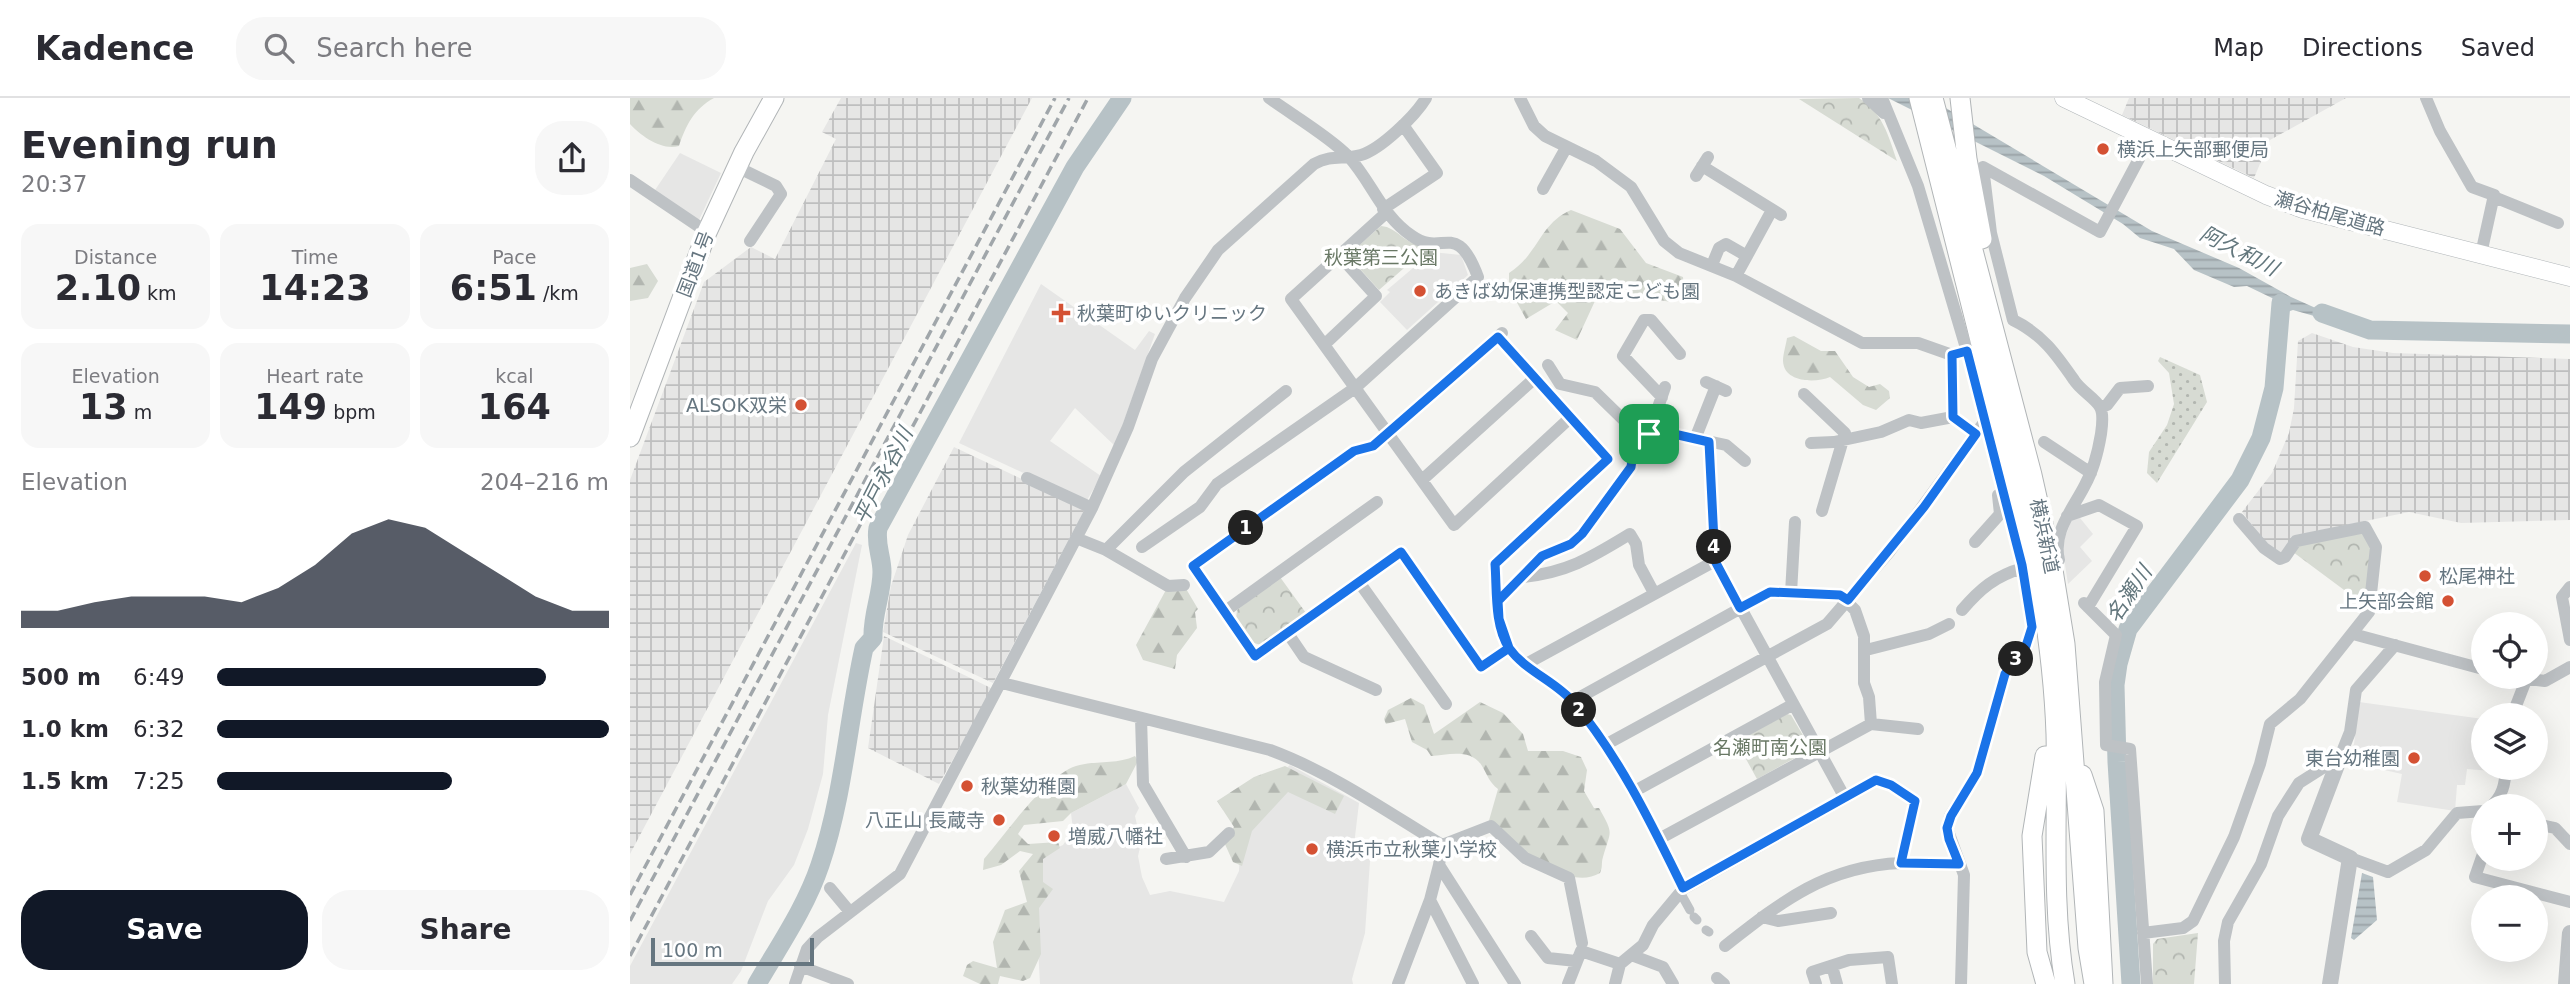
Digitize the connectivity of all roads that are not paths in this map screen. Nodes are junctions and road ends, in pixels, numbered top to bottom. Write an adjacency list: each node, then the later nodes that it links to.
1 (774, 98): 19 (highway, 国道1号)
2 (1269, 98): 17 (street)
3 (1426, 98): 13 (street)
4 (1520, 98): 16 (street)
5 (1868, 98): 12 (street)
6 (1919, 98): 15 (highway, 横浜新道)
7 (1933, 98): 15 (highway, 横浜新道)
8 (2064, 98): 14 (main road, 瀬谷柏尾道路)
9 (2426, 98): 22 (street)
10 (1884, 100): 12 (street)
11 (1960, 105): 37 (highway)
12 (1891, 121): 35 (street)
13 (1403, 125): 17 (street); 23 (street)
14 (2149, 140): 27 (main road, 瀬谷柏尾道路); 46 (street)
15 (1937, 142): 37 (highway, 横浜新道); 103 (highway, 横浜新道)
16 (1566, 148): 21 (street); 30 (street)
17 (1348, 156): 23 (street); 65 (street)
18 (1702, 166): 29 (street)
19 (737, 167): 25 (highway, 国道1号); 26 (street)
20 (630, 180): 25 (street)
21 (1543, 189)
22 (2494, 197): 24 (street); 27 (street)
23 (1384, 211): 28 (street); 42 (street)
24 (2558, 223)
25 (707, 232): 45 (highway, 国道1号)
26 (750, 241)
27 (2481, 254): 32 (main road, 瀬谷柏尾道路)
28 (1339, 255): 33 (street); 33 (street)
29 (1747, 256): 30 (street); 31 (street)
30 (1712, 265): 31 (street)
31 (1736, 276): 36 (street)
32 (2570, 277)
33 (1324, 345): 42 (street)
34 (1673, 351): 50 (street)
35 (1967, 351): 36 (street); 49 (street)
36 (1952, 355): 47 (street)
37 (2002, 358): 74 (highway, 横浜新道)
38 (1548, 366): 50 (street)
39 (1535, 377): 48 (street); 51 (street); 63 (street)
40 (1716, 386): 54 (street)
41 (2148, 387): 46 (street)
42 (1355, 388): 51 (street); 72 (street)
43 (1286, 391): 73 (street)
44 (1804, 394): 55 (street)
45 (637, 398): 53 (highway, 国道1号)
46 (2100, 407): 61 (street)
47 (1953, 417): 52 (street); 55 (street)
48 (1571, 418): 63 (street); 85 (street)
49 (1985, 421): 52 (street); 60 (street)
50 (1643, 433): 54 (street); 77 (street)
51 (1388, 434): 63 (street); 88 (street)
52 (1976, 434): 84 (street)
53 (630, 437)
54 (1695, 439): 56 (street)
55 (1844, 439): 58 (street); 66 (street)
56 (1709, 442): 59 (street); 75 (street)
57 (2044, 442): 61 (street)
58 (1811, 443)
59 (1745, 461)
60 (1998, 471): 71 (street); 76 (street)
61 (2091, 473): 67 (street)
62 (1027, 478): 65 (street)
63 (1422, 480)
64 (1377, 502): 88 (street)
65 (1092, 508): 70 (street)
66 (1822, 511)
67 (2067, 517): 74 (street); 137 (street)
68 (2239, 519): 91 (street)
69 (1795, 522): 83 (street)
70 (1076, 538): 73 (street); 101 (street)
71 (1975, 542)
72 (1142, 547)
73 (1106, 550): 80 (street)
74 (2054, 556): 78 (highway); 112 (highway, 横浜新道)
75 (1715, 561): 82 (street); 86 (street)
76 (2023, 568): 87 (street); 126 (street)
77 (1523, 577): 82 (street); 85 (street)
78 (2064, 581)
79 (1359, 582): 90 (street); 94 (street); 105 (street)
80 (1184, 585)
81 (2570, 587): 92 (street)
82 (1654, 593): 97 (street)
83 (1791, 593): 84 (street); 86 (street)
84 (1848, 600): 95 (street); 96 (street)
85 (1498, 601): 94 (street)
86 (1740, 608): 96 (street); 104 (street)
87 (1962, 610)
88 (1224, 611): 90 (street)
89 (1950, 624): 95 (street)
90 (1287, 632): 102 (street)
91 (2353, 634): 93 (street); 137 (street)
92 (2570, 640)
93 (2395, 645): 98 (street); 113 (street)
94 (1509, 648): 97 (street)
95 (1866, 650): 108 (street)
96 (1766, 657): 106 (street); 110 (street)
97 (1526, 664): 104 (street)
98 (2471, 666)
99 (2570, 667): 100 (street)
100 (2548, 679)
101 (1002, 683): 107 (street); 133 (street)
102 (1376, 690)
103 (2054, 700): 157 (highway); 158 (highway, 横浜新道)
104 (1573, 701): 110 (street)
105 (1446, 704)
106 (1792, 705): 111 (street); 114 (street)
107 (1141, 718): 121 (street); 122 (street)
108 (1871, 724): 109 (street); 111 (street)
109 (1918, 729)
110 (1605, 745): 114 (street)
111 (1820, 752): 115 (street); 119 (street)
112 (2074, 754): 159 (highway, 横浜新道); 160 (highway)
113 (2340, 757): 123 (street); 162 (street)
114 (1633, 792): 119 (street)
115 (1845, 798): 125 (street); 130 (street)
116 (2471, 812): 123 (street)
117 (2548, 827): 120 (street)
118 (1228, 833): 122 (street)
119 (1659, 839): 130 (street)
120 (2570, 844)
121 (1442, 845): 127 (street); 141 (street)
122 (1186, 857): 124 (street)
123 (2350, 858): 163 (street)
124 (1167, 859)
125 (1901, 863): 126 (street); 136 (street)
126 (1959, 864): 156 (street)
127 (1440, 865): 131 (street); 149 (street)
128 (2477, 871): 132 (street)
129 (830, 888): 133 (street)
130 (1681, 890): 135 (street); 142 (street)
131 (1430, 900): 147 (street); 148 (street)
132 (2570, 902)
133 (850, 912): 143 (street)
134 (1831, 913): 136 (street)
135 (1694, 915)
136 (1762, 917): 140 (street)
137 (2143, 933): 161 (street)
138 (2570, 933): 164 (street)
139 (1531, 936): 141 (street)
140 (1721, 943)
141 (1580, 951): 142 (street); 150 (street)
142 (1626, 959): 151 (street); 152 (street)
143 (800, 966): 145 (street); 146 (street)
144 (1832, 966): 153 (street); 154 (street); 155 (street)
145 (795, 984)
146 (848, 984)
147 (1398, 984)
148 (1473, 984)
149 (1515, 984)
150 (1568, 984)
151 (1615, 984)
152 (1673, 984)
153 (1816, 984)
154 (1837, 984)
155 (1892, 984)
156 (1961, 984)
157 (2046, 984)
158 (2065, 984)
159 (2094, 984)
160 (2103, 984)
161 (2147, 984)
162 (2225, 984)
163 (2330, 984)
164 (2566, 984)

